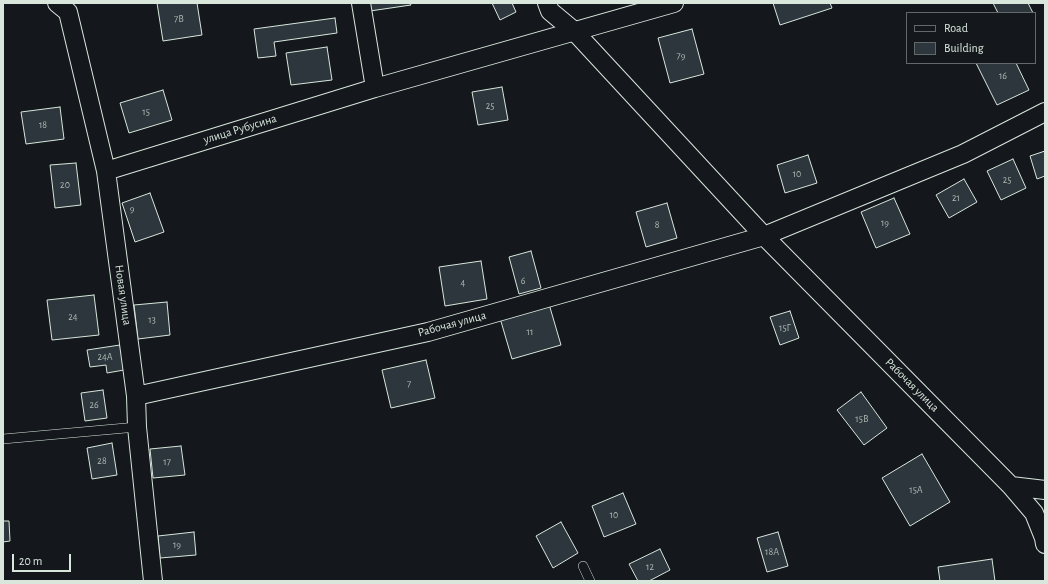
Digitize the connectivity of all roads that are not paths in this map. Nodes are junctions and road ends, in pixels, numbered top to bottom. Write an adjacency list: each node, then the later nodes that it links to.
1 (361, 3): 6 (street)
2 (547, 3): 5 (street, Рабочая улица)
3 (674, 3): 5 (street, улица Рубусина)
4 (62, 8): 8 (street, Новая улица)
5 (574, 31): 6 (street, улица Рубусина); 9 (street, Рабочая улица)
6 (375, 88): 8 (street, улица Рубусина)
7 (1045, 112): 9 (street, Рабочая улица)
8 (106, 170): 10 (street, Новая улица)
9 (764, 236): 10 (street, Рабочая улица); 13 (street, Рабочая улица)
10 (136, 396): 11 (street, Новая улица)
11 (138, 428): 12 (lane); 17 (street, Новая улица)
12 (3, 439)
13 (1011, 486): 14 (street); 15 (street, Рабочая улица)
14 (1045, 490)
15 (1045, 544)
16 (583, 566): 18 (lane)
17 (152, 581)
18 (590, 581)

